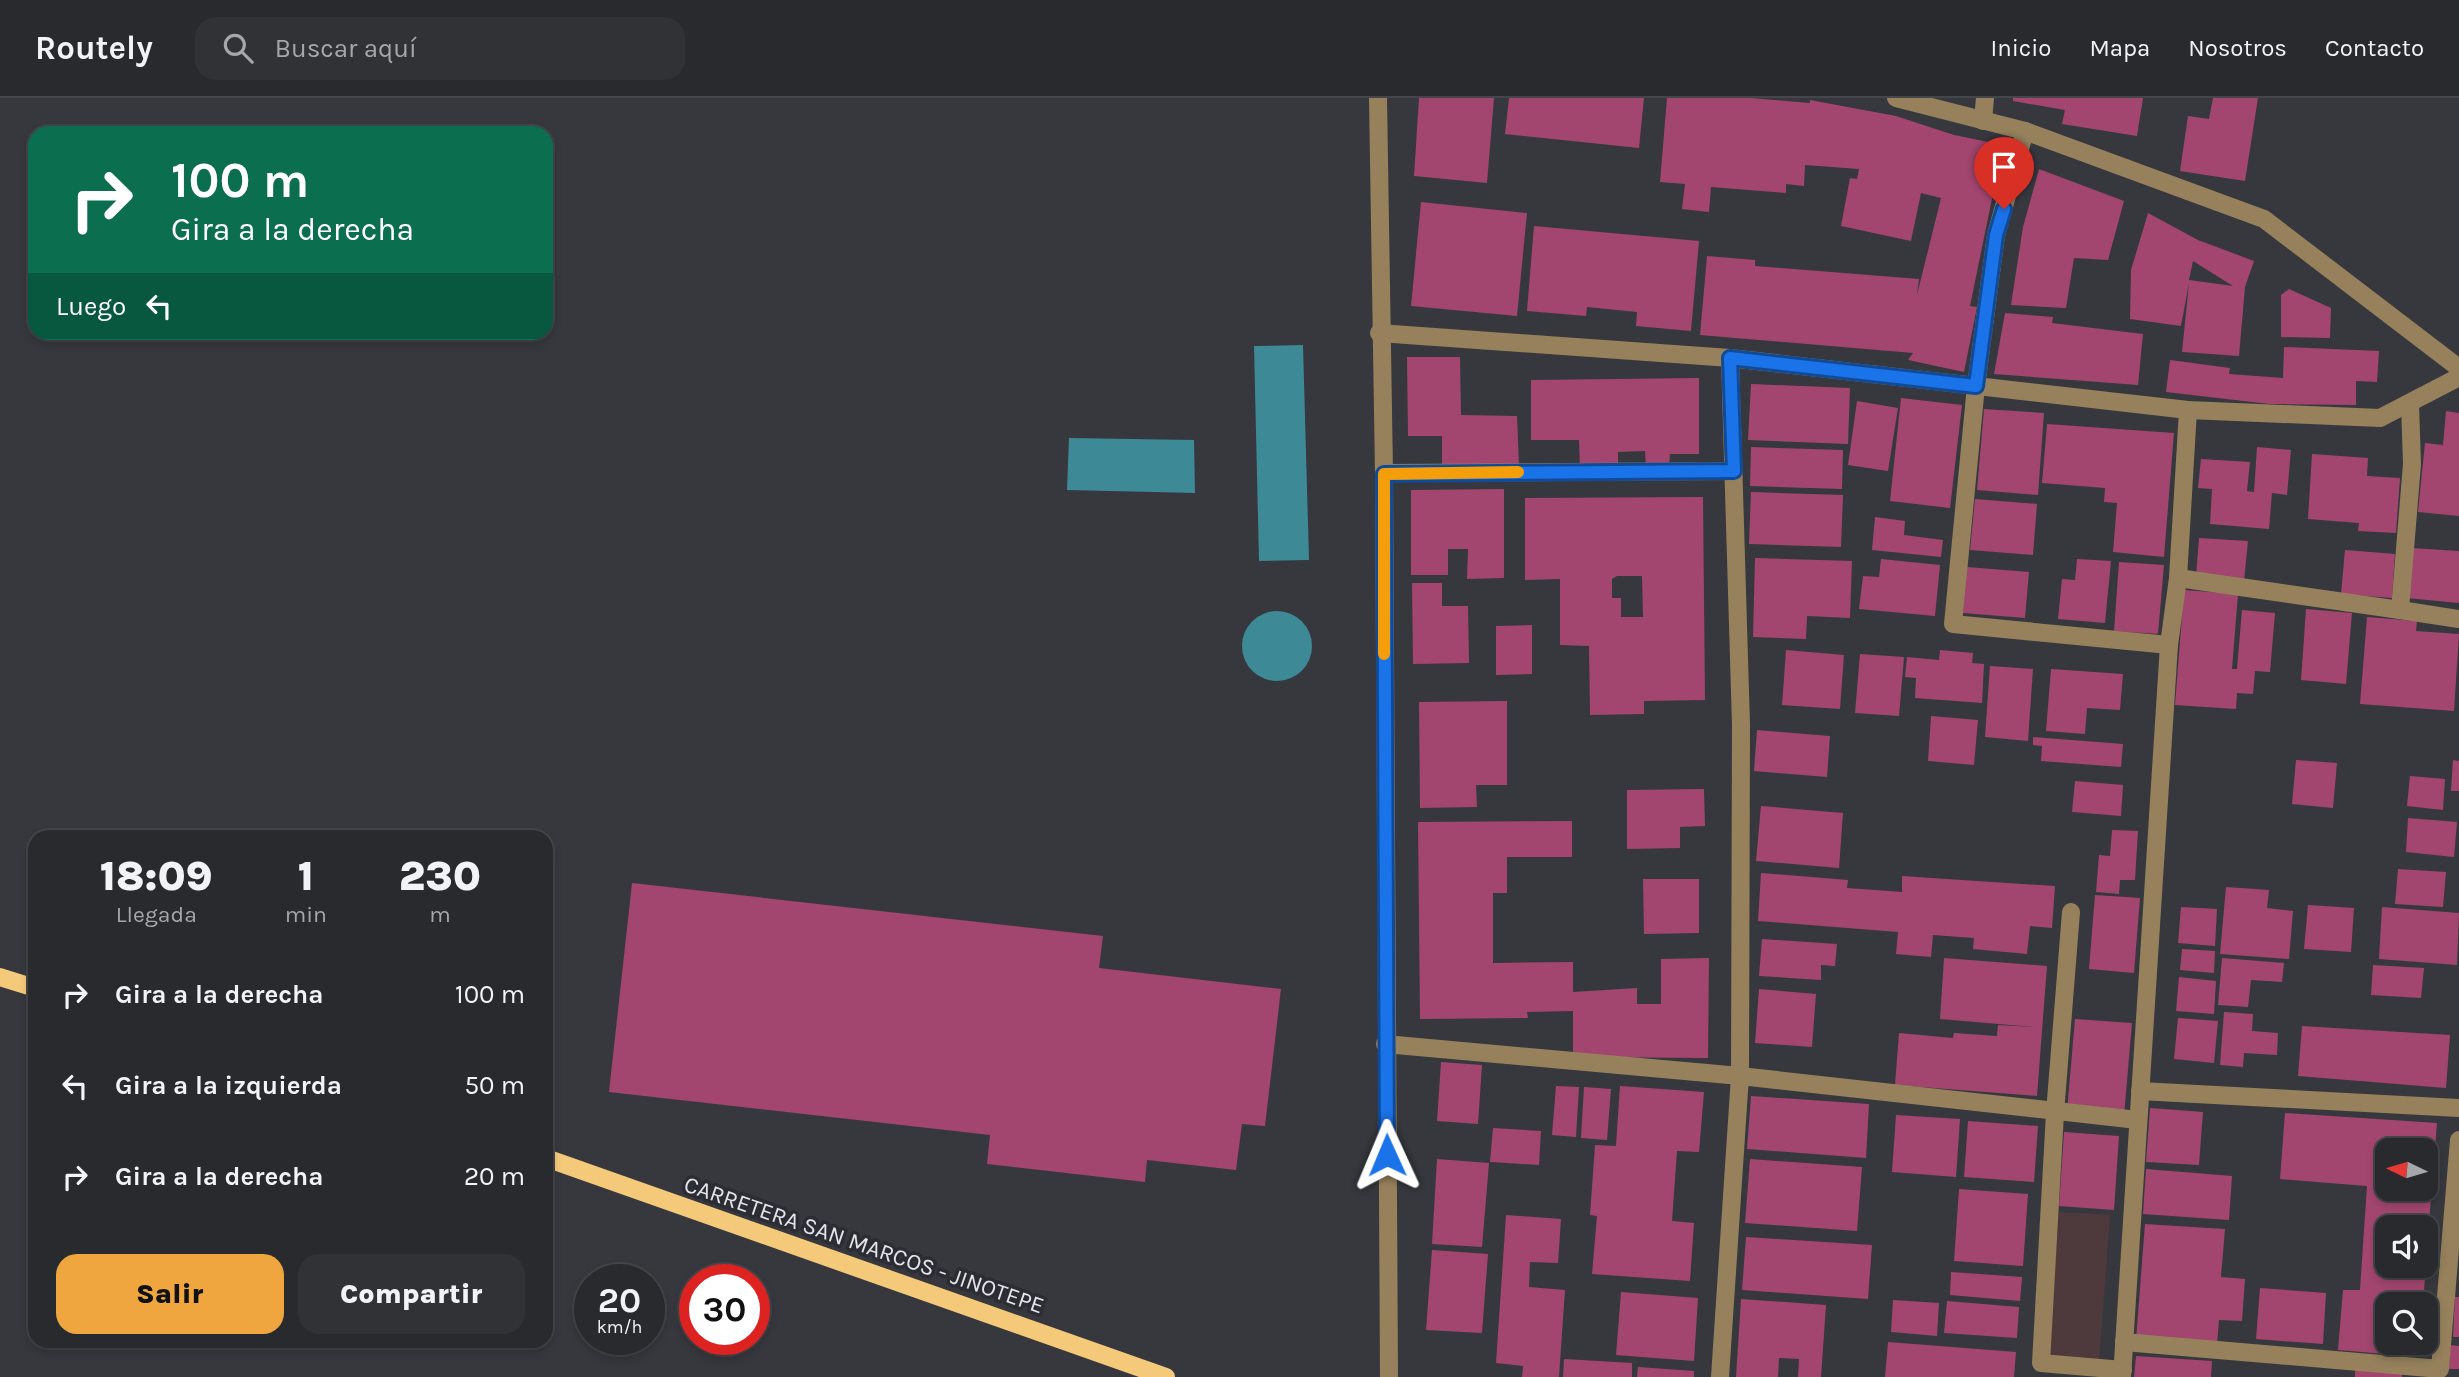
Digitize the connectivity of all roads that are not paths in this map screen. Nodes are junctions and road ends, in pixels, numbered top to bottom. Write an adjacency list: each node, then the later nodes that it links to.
1 (1378, 98): 6 (street)
2 (1896, 98): 4 (street)
3 (1985, 98): 4 (street)
4 (1983, 121): 5 (street)
5 (2025, 131): 8 (street); 10 (street)
6 (1379, 333): 7 (street); 14 (street)
7 (1730, 358): 10 (street); 13 (street)
8 (2459, 368)
9 (2459, 377): 11 (street)
10 (1976, 386): 12 (street); 18 (street)
11 (2410, 404): 12 (street); 16 (street)
12 (2188, 410): 15 (street)
13 (1734, 471): 14 (street); 23 (street)
14 (1384, 474): 22 (street)
15 (2178, 578): 16 (street); 18 (street)
16 (2400, 610): 17 (street)
17 (2459, 620)
18 (2169, 645): 24 (street)
19 (2071, 912): 26 (street)
20 (0, 977): 21 (main road)
21 (28, 986)
22 (1385, 1044): 23 (street); 33 (street)
23 (1740, 1076): 26 (street); 34 (street)
24 (2140, 1091): 25 (street); 27 (street)
25 (2459, 1108)
26 (2055, 1113): 27 (street); 31 (street)
27 (2138, 1120): 30 (street)
28 (2459, 1140): 30 (street)
29 (553, 1160): 32 (main road, CARRETERA SAN MARCOS - JINOTEPE)
30 (2124, 1342): 31 (street)
31 (2122, 1373)
32 (1166, 1377)
33 (1389, 1377)
34 (1720, 1377)

